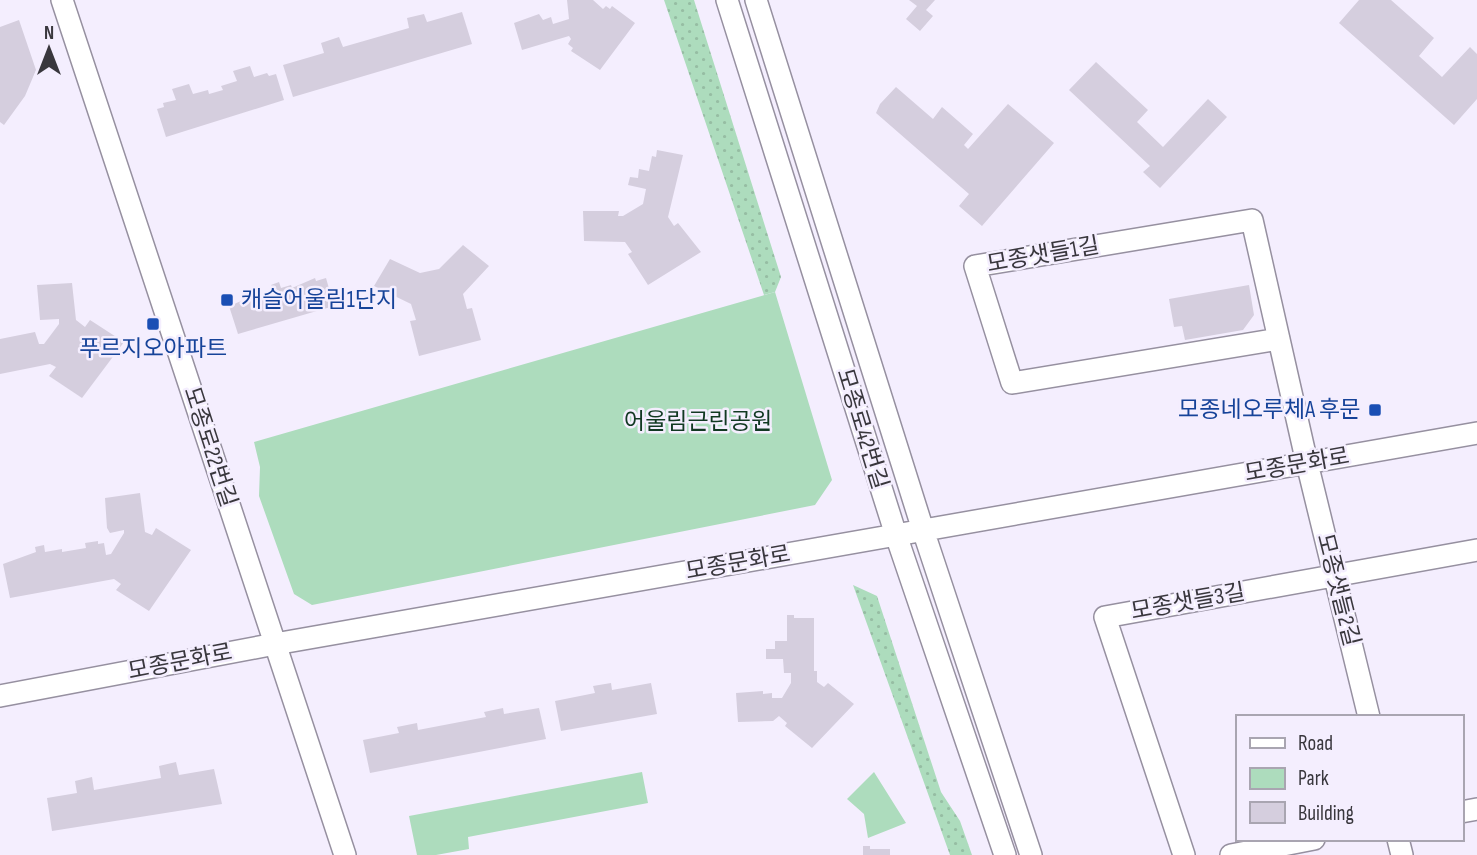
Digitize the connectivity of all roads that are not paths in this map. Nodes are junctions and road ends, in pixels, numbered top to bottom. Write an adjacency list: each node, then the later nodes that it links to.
1 (62, 0): 11 (street, 모종로22번길)
2 (727, 0): 8 (street, 모종로42번길)
3 (756, 0): 7 (street, 모종로42번길)
4 (1279, 339): 4 (street, 모종샛들1길); 6 (street, 모종샛들1길)
5 (1477, 433): 6 (street, 모종문화로)
6 (1307, 463): 7 (street, 모종문화로); 10 (street, 모종샛들2길)
7 (923, 530): 8 (street, 모종문화로); 17 (street, 모종로42번길)
8 (896, 535): 11 (street, 모종문화로); 16 (street, 모종로42번길)
9 (1477, 550): 10 (street, 모종샛들3길)
10 (1334, 576): 13 (street, 모종샛들2길); 18 (street, 모종샛들3길)
11 (275, 644): 12 (street, 모종문화로); 15 (street, 모종로22번길)
12 (0, 696)
13 (1369, 715)
14 (1304, 841): 19 (street)
15 (345, 855)
16 (1005, 855)
17 (1031, 855)
18 (1184, 855)
19 (1231, 855)

